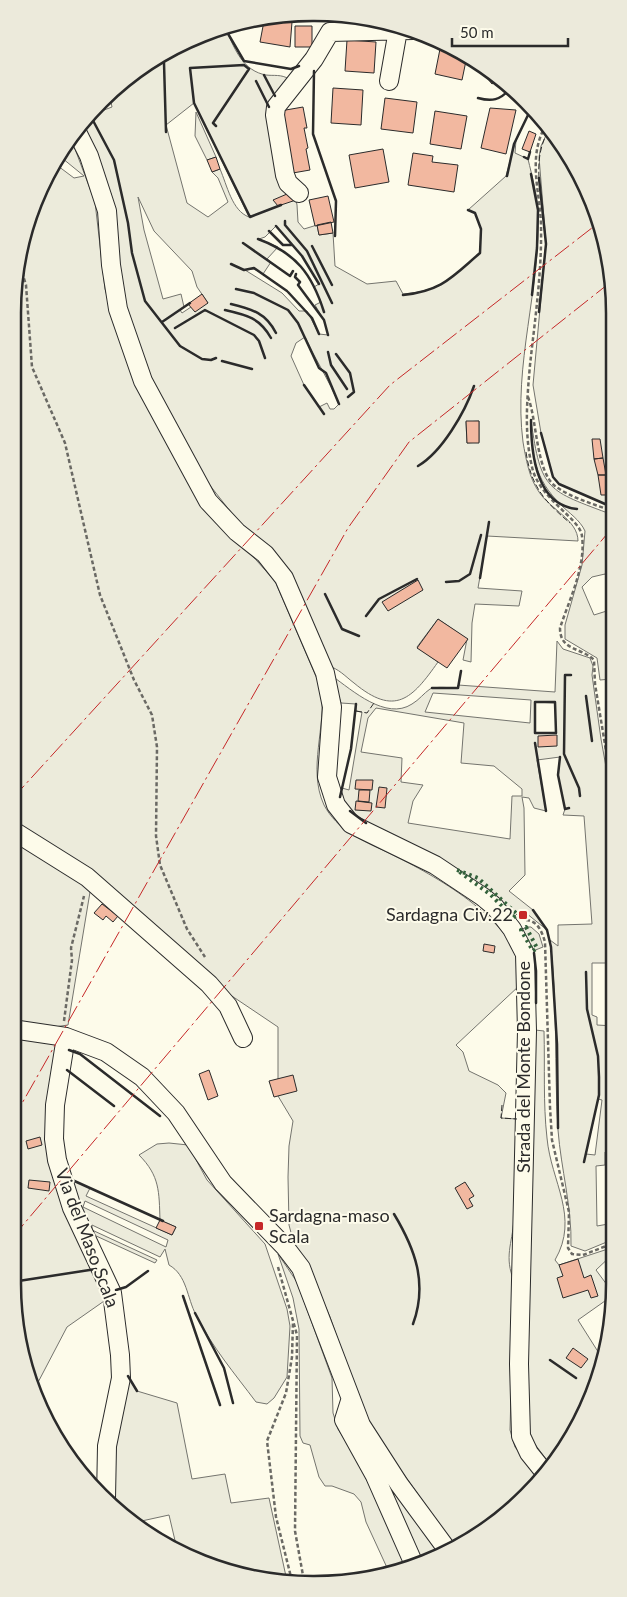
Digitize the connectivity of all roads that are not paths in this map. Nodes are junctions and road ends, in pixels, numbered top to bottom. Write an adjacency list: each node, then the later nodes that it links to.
1 (387, 30): 5 (street)
2 (403, 36): 3 (street)
3 (389, 81)
4 (81, 138): 11 (street, Strada del Monte Bondone)
5 (299, 193)
6 (21, 836): 9 (street)
7 (21, 1030): 8 (street)
8 (66, 1037): 10 (street); 12 (street, Via del Maso Scala)
9 (242, 1038)
10 (350, 1401): 13 (street); 14 (street)
11 (541, 1467)
12 (106, 1489)
13 (444, 1545)
14 (411, 1559)

